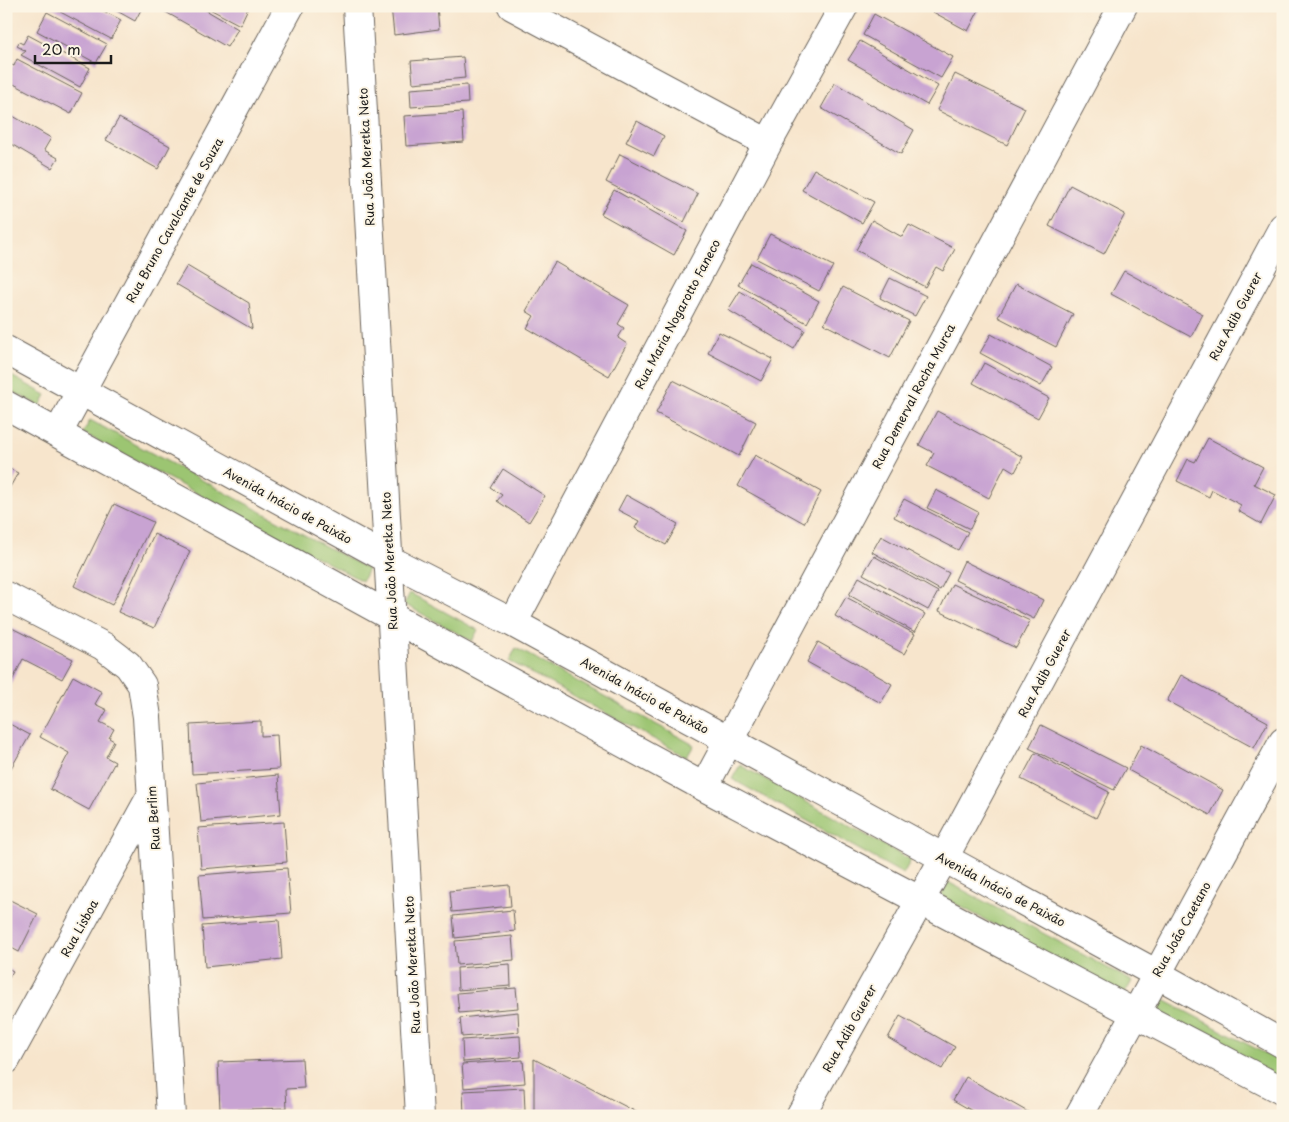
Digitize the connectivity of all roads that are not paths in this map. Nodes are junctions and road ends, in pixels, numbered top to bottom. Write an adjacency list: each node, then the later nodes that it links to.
1 (290, 6): 9 (street, Rua Bruno Cavalcante de Souza)
2 (357, 6): 12 (street, Rua João Meretka Neto)
3 (512, 6): 6 (street)
4 (844, 6): 6 (street, Rua Maria Nogarotto Faneco)
5 (1123, 6): 16 (street, Rua Demerval Rocha Murca)
6 (768, 143): 15 (street, Rua Maria Nogarotto Faneco)
7 (1283, 227): 20 (street, Rua Adib Guerer)
8 (6, 350): 9 (street, Avenida Inácio de Paixão)
9 (81, 391): 11 (street, Rua Bruno Cavalcante de Souza); 12 (street, Avenida Inácio de Paixão)
10 (6, 405): 11 (street)
11 (58, 432): 14 (street)
12 (388, 560): 14 (street, Rua João Meretka Neto); 15 (street, Avenida Inácio de Paixão)
13 (6, 596): 19 (street, Rua Berlim)
14 (392, 617): 18 (street); 28 (street, Rua João Meretka Neto)
15 (513, 623): 16 (street, Avenida Inácio de Paixão)
16 (728, 741): 18 (street, Rua Demerval Rocha Murca); 20 (street, Avenida Inácio de Paixão)
17 (1283, 742): 22 (street, Rua João Caetano)
18 (704, 787): 21 (street)
19 (151, 796): 25 (street, Rua Lisboa); 27 (street, Rua Berlim)
20 (944, 858): 21 (street, Rua Adib Guerer); 22 (street, Avenida Inácio de Paixão)
21 (919, 901): 23 (street); 29 (street, Rua Adib Guerer)
22 (1157, 974): 23 (street, Rua João Caetano); 24 (street, Avenida Inácio de Paixão)
23 (1136, 1013): 26 (street); 30 (street, Rua João Caetano)
24 (1283, 1044)
25 (6, 1060)
26 (1283, 1091)
27 (171, 1116)
28 (420, 1116)
29 (800, 1116)
30 (1078, 1116)

